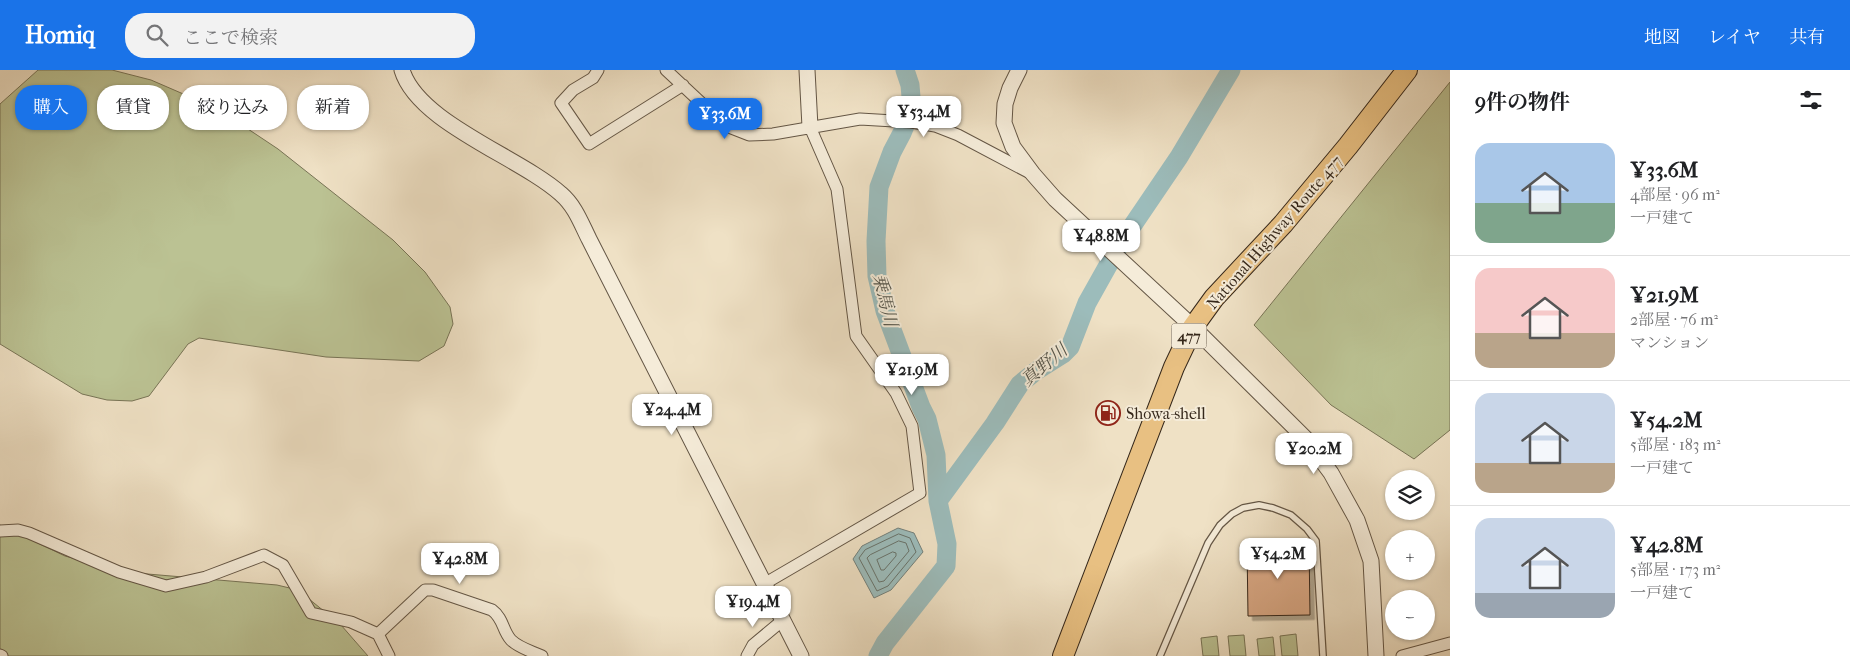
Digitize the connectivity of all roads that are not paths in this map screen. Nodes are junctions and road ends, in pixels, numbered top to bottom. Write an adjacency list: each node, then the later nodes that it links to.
1 (402, 70): 12 (street)
2 (598, 70): 7 (street)
3 (666, 70): 7 (street)
4 (807, 70): 8 (street)
5 (1019, 70): 9 (street)
6 (1406, 70): 10 (highway, National Highway Route 477 / 477)
7 (683, 85): 8 (street)
8 (810, 127): 9 (street); 12 (street)
9 (1033, 174): 10 (street)
10 (1193, 327): 20 (highway, National Highway Route 477 / 477); 23 (street)
11 (0, 531): 14 (street)
12 (764, 584): 13 (street)
13 (782, 620): 18 (street); 19 (street)
14 (378, 634): 16 (street); 17 (street)
15 (1450, 643): 24 (street)
16 (390, 656)
17 (542, 656)
18 (748, 656)
19 (801, 656)
20 (1063, 656)
21 (1160, 656): 22 (lane)
22 (1322, 656)
23 (1376, 656)
24 (1402, 656)

